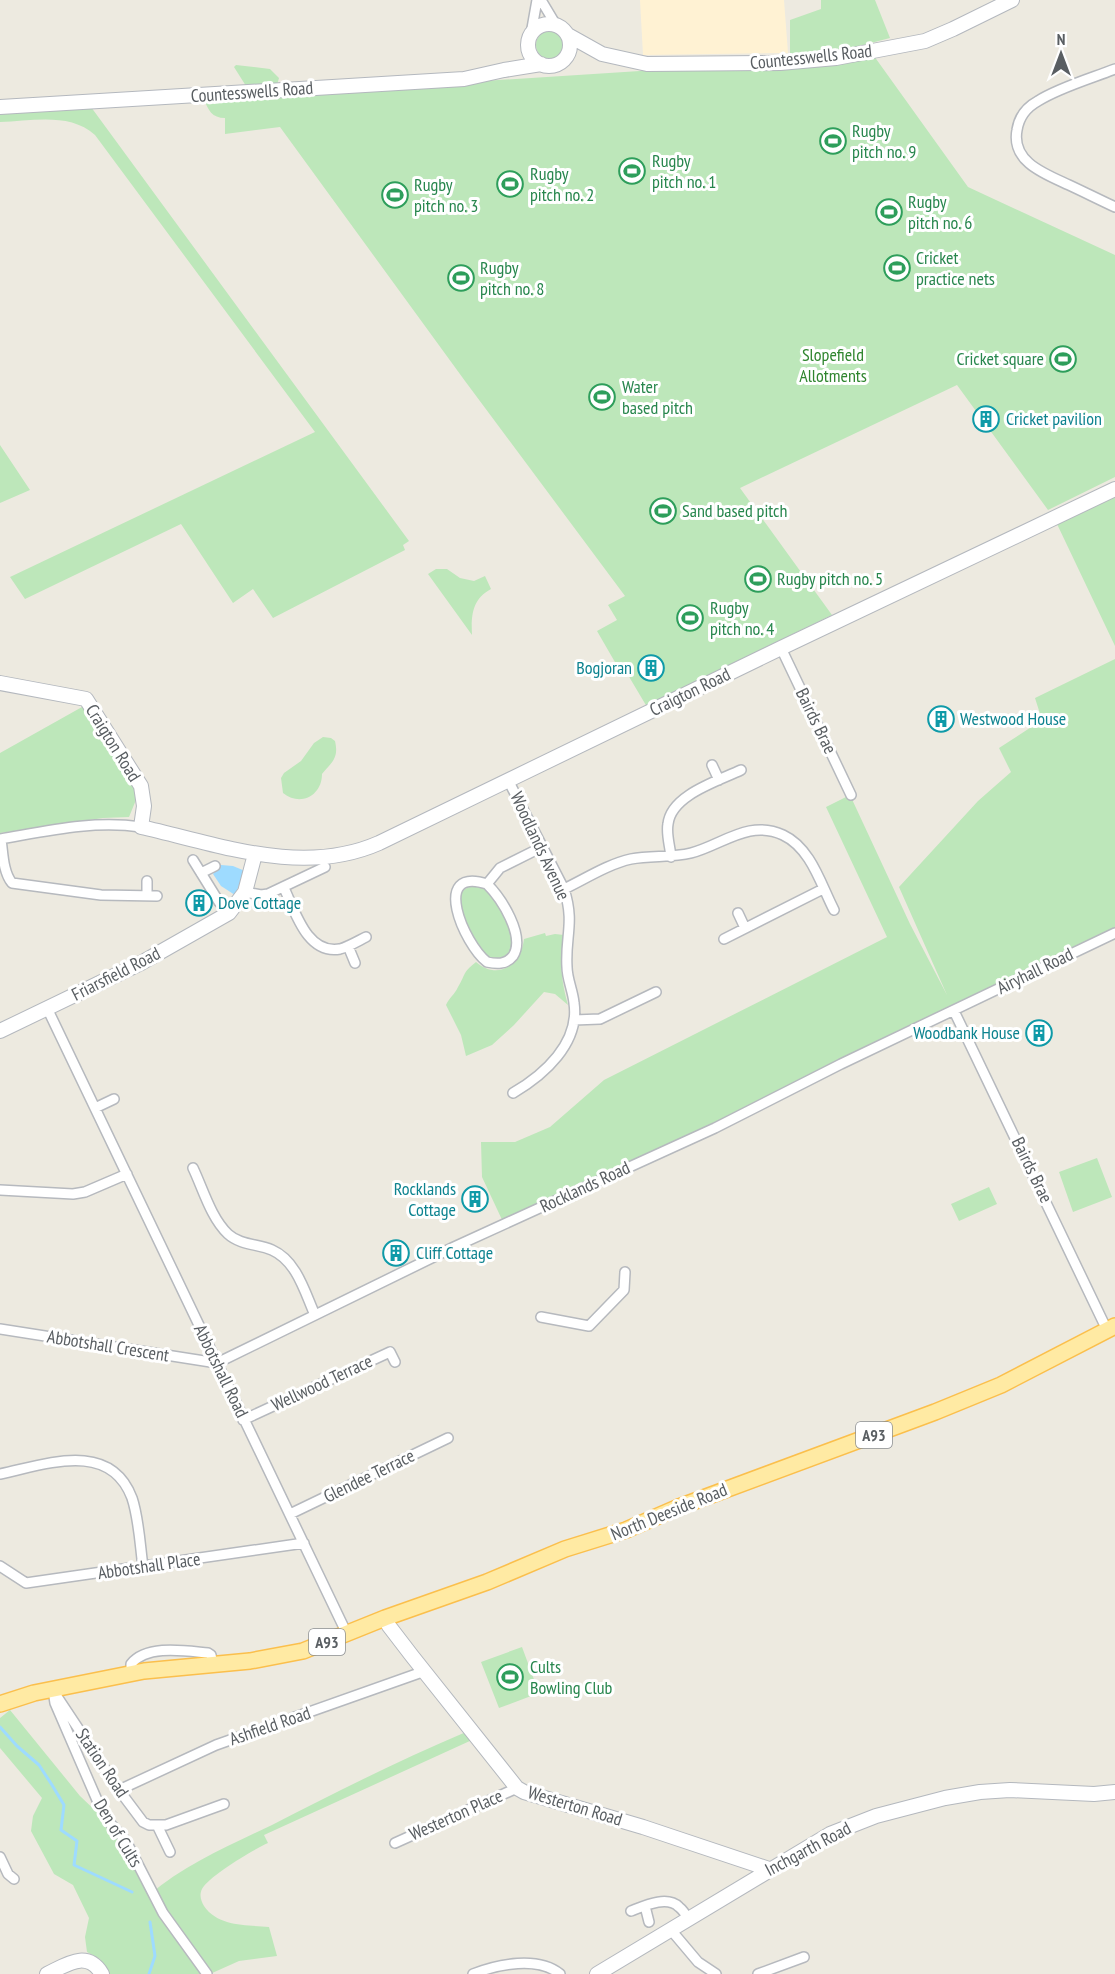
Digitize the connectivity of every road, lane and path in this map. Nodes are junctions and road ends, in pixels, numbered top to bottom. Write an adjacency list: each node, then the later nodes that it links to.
1 (539, 0): 3 (street); 5 (street)
2 (1012, 0): 6 (street, Countesswells Road)
3 (556, 25): 4 (street); 5 (street)
4 (568, 35): 6 (street, Countesswells Road); 7 (street)
5 (530, 40): 8 (street); 9 (street)
6 (602, 54): 7 (street, Countesswells Road)
7 (565, 58): 8 (street)
8 (541, 64): 9 (street, Countesswells Road)
9 (504, 69): 11 (street, Countesswells Road)
10 (1115, 69): 12 (street)
11 (0, 107)
12 (1115, 207)
13 (1115, 489): 14 (street, Craigton Road)
14 (781, 648): 18 (street, Craigton Road); 20 (street, Bairds Brae)
15 (0, 683): 21 (street, Craigton Road)
16 (712, 765): 19 (street)
17 (741, 770): 19 (street)
18 (508, 780): 23 (street, Woodlands Avenue); 24 (street, Craigton Road)
19 (719, 780): 25 (street)
20 (851, 795)
21 (141, 827): 22 (street); 24 (street, Craigton Road)
22 (1, 839): 30 (street)
23 (542, 847): 31 (street); 33 (street, Woodlands Avenue)
24 (255, 854): 35 (street)
25 (671, 856): 33 (street); 34 (street)
26 (193, 860): 29 (street)
27 (215, 866): 29 (street)
28 (325, 867): 32 (street)
29 (201, 873): 37 (street)
30 (147, 881)
31 (487, 884): 31 (street)
32 (284, 888): 35 (street); 43 (street)
33 (564, 889): 48 (street, Woodlands Avenue)
34 (823, 889): 36 (street); 39 (street)
35 (245, 892): 37 (street)
36 (834, 910)
37 (229, 913): 46 (street, Friarsfield Road)
38 (738, 913): 39 (street)
39 (745, 928): 42 (street)
40 (1115, 933): 47 (street, Airyhall Road)
41 (366, 937): 43 (street)
42 (724, 939)
43 (348, 946): 44 (street)
44 (355, 963)
45 (656, 992): 48 (street)
46 (47, 1008): 49 (street, Friarsfield Road); 52 (street, Abbotshall Road)
47 (954, 1011): 57 (street, Rocklands Road); 59 (street, Bairds Brae)
48 (574, 1020): 50 (street, Woodlands Avenue)
49 (0, 1031)
50 (513, 1093)
51 (114, 1100): 52 (street)
52 (95, 1108): 54 (street, Abbotshall Road)
53 (193, 1168): 57 (street)
54 (127, 1174): 55 (street); 62 (street, Abbotshall Road)
55 (0, 1190)
56 (625, 1272): 58 (street)
57 (315, 1315): 62 (street, Rocklands Road)
58 (541, 1317)
59 (1111, 1328): 70 (main road, North Deeside Road / A93)
60 (0, 1329): 62 (street, Abbotshall Crescent)
61 (395, 1362): 63 (street, Wellwood Terrace)
62 (217, 1363): 63 (street, Abbotshall Road)
63 (243, 1420): 66 (street, Abbotshall Road)
64 (448, 1438): 66 (street, Glendee Terrace)
65 (0, 1474): 69 (street)
66 (290, 1514): 67 (street, Abbotshall Road)
67 (304, 1543): 69 (street, Abbotshall Place); 71 (street, Abbotshall Road)
68 (0, 1566): 69 (street, Abbotshall Place)
69 (143, 1567)
70 (385, 1617): 71 (main road, North Deeside Road / A93); 72 (street, Westerton Road)
71 (347, 1634): 73 (main road, North Deeside Road / A93)
72 (425, 1671): 75 (street, Westerton Road); 76 (street, Ashfield Road)
73 (53, 1690): 74 (main road, North Deeside Road / A93); 76 (street, Station Road); 91 (street, Den of Cults)
74 (0, 1704)
75 (517, 1788): 80 (street, Westerton Place); 83 (street, Westerton Road)
76 (119, 1790): 79 (street, Station Road)
77 (1115, 1792): 83 (street, Inchgarth Road)
78 (224, 1804): 79 (street)
79 (158, 1826): 81 (street, Station Road)
80 (395, 1843)
81 (171, 1852)
82 (1, 1863): 84 (street)
83 (770, 1869): 87 (street, Inchgarth Road)
84 (14, 1879)
85 (645, 1906): 86 (street); 87 (street); 88 (street)
86 (631, 1911)
87 (688, 1919): 89 (street, Inchgarth Road)
88 (649, 1922)
89 (671, 1930): 96 (street, Inchgarth Road); 97 (street)
90 (804, 1957): 98 (street)
91 (203, 1972)
92 (47, 1974): 93 (street)
93 (102, 1974)
94 (474, 1974): 95 (street)
95 (560, 1974)
96 (597, 1974)
97 (716, 1974)
98 (758, 1974)

